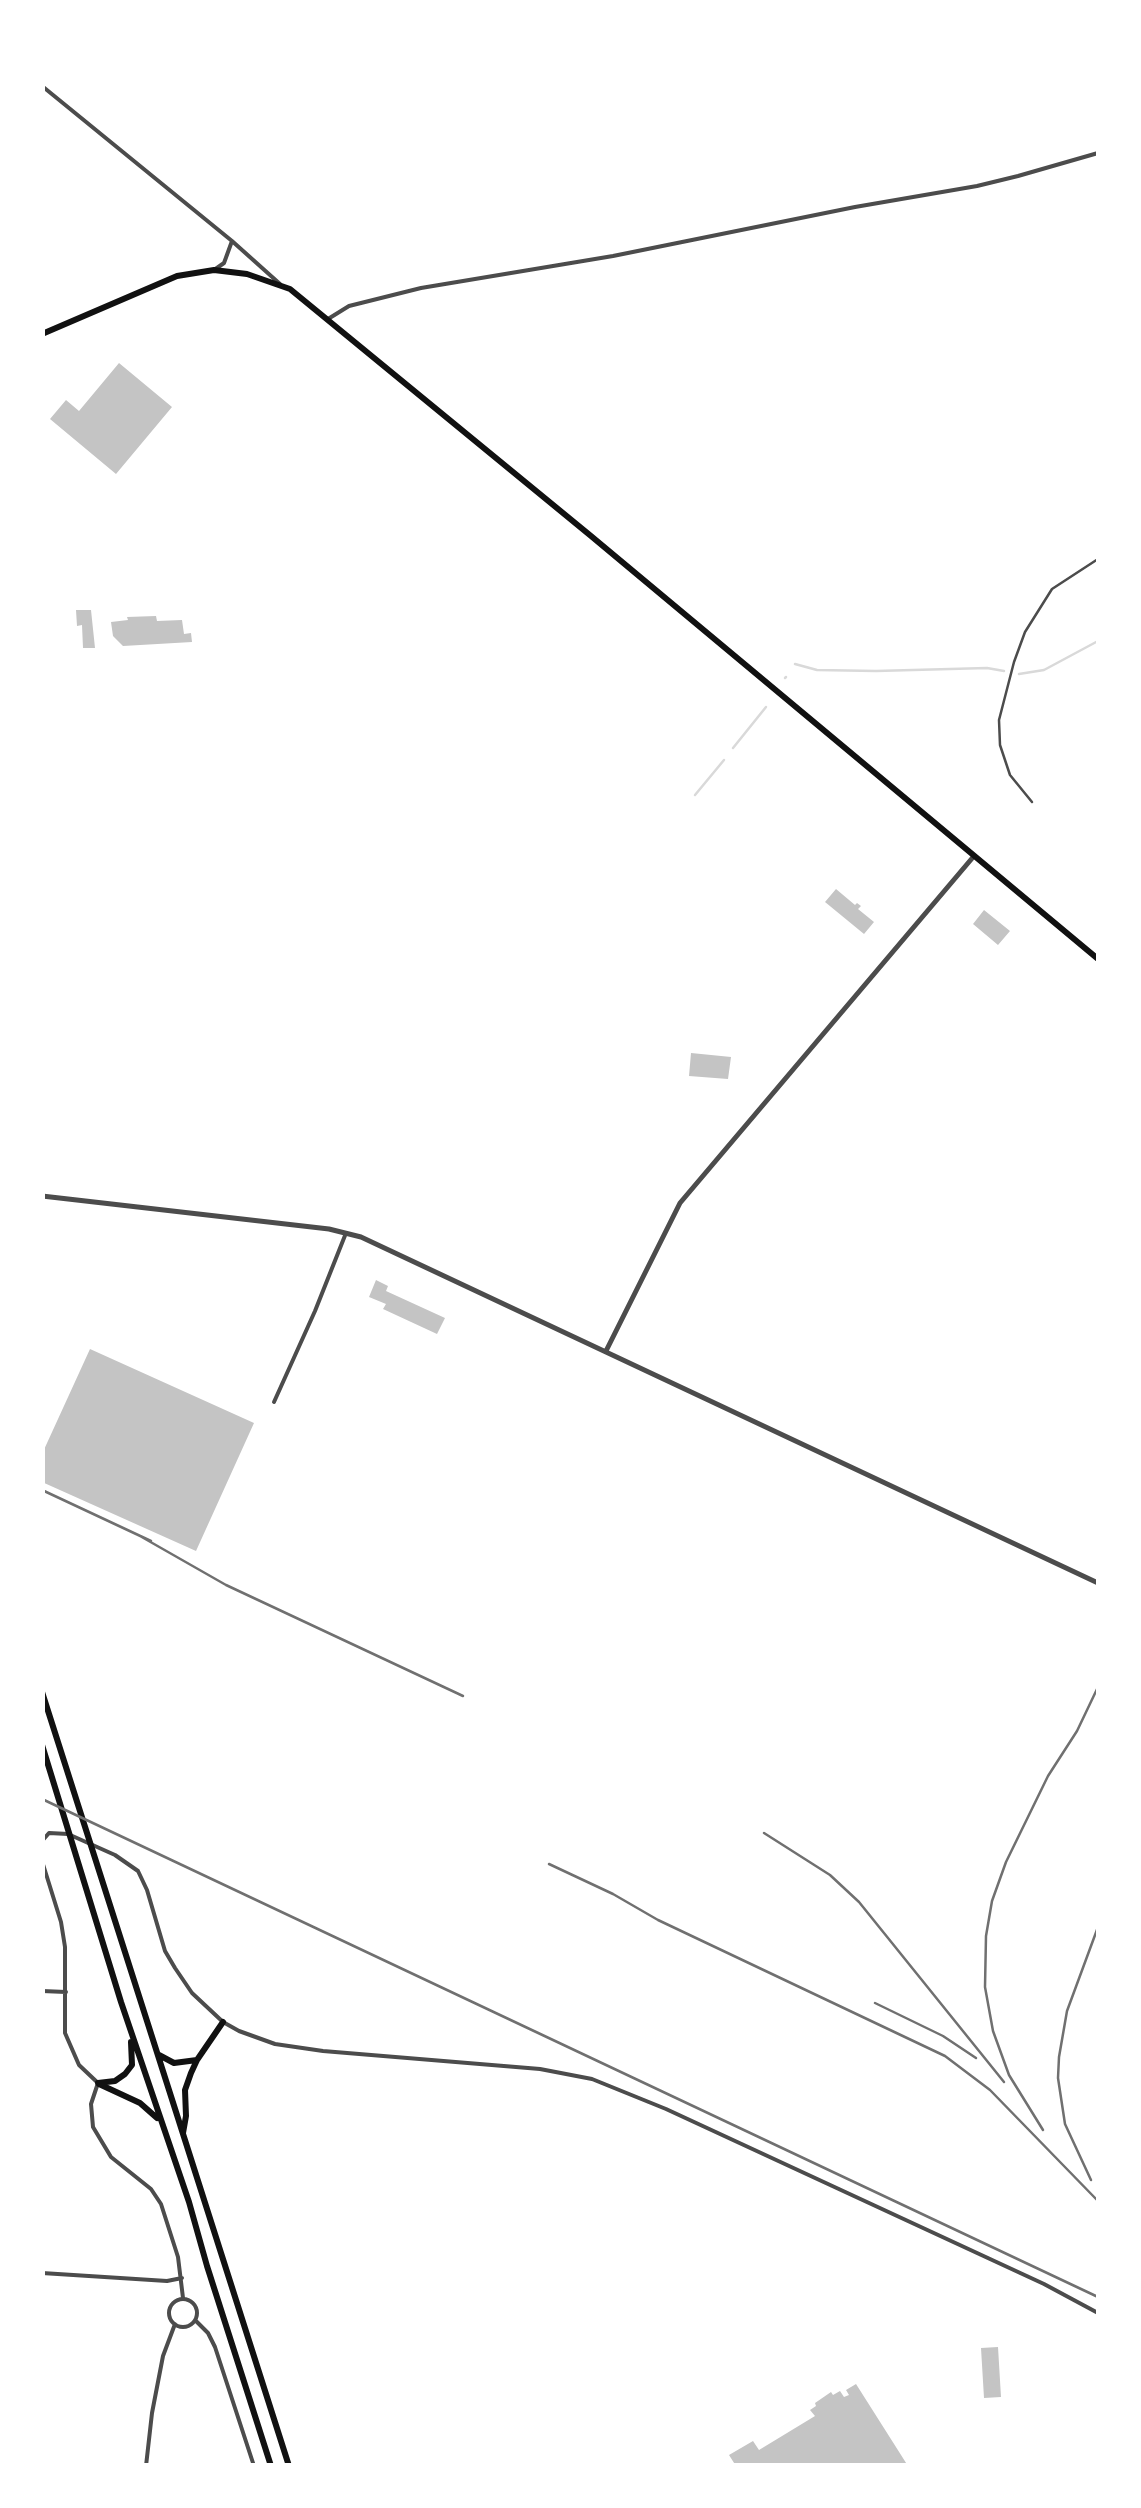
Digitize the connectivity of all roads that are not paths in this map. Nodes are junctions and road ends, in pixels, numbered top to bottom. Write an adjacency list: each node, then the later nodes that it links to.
1 (42, 86): 3 (street)
2 (1098, 153): 6 (street)
3 (232, 241): 4 (street); 5 (street)
4 (214, 270): 5 (main road); 7 (main road)
5 (280, 284): 6 (main road)
6 (327, 319): 10 (main road)
7 (43, 332)
8 (1098, 559): 9 (lane)
9 (1032, 802)
10 (974, 856): 11 (main road); 14 (street)
11 (1097, 955)
12 (42, 1196): 13 (street)
13 (346, 1233): 14 (street); 15 (street)
14 (606, 1351): 16 (street)
15 (274, 1402)
16 (1098, 1583)
17 (42, 1692): 25 (main road)
18 (42, 1746): 24 (main road)
19 (42, 1841): 23 (street)
20 (42, 1861): 22 (street)
21 (42, 1991): 22 (street)
22 (66, 1992): 27 (street)
23 (224, 2022): 26 (main road); 33 (street)
24 (131, 2031): 27 (main road); 28 (main road)
25 (158, 2054): 26 (main road); 29 (main road)
26 (197, 2060): 29 (main road)
27 (98, 2083): 28 (main road); 31 (street)
28 (160, 2121): 38 (main road)
29 (182, 2134): 39 (main road)
30 (42, 2273): 31 (street)
31 (182, 2278): 32 (street)
32 (183, 2298): 34 (street); 35 (street)
33 (1098, 2312)
34 (195, 2320): 35 (street); 37 (street)
35 (174, 2324): 36 (street)
36 (146, 2466)
37 (254, 2466)
38 (271, 2466)
39 (288, 2466)

